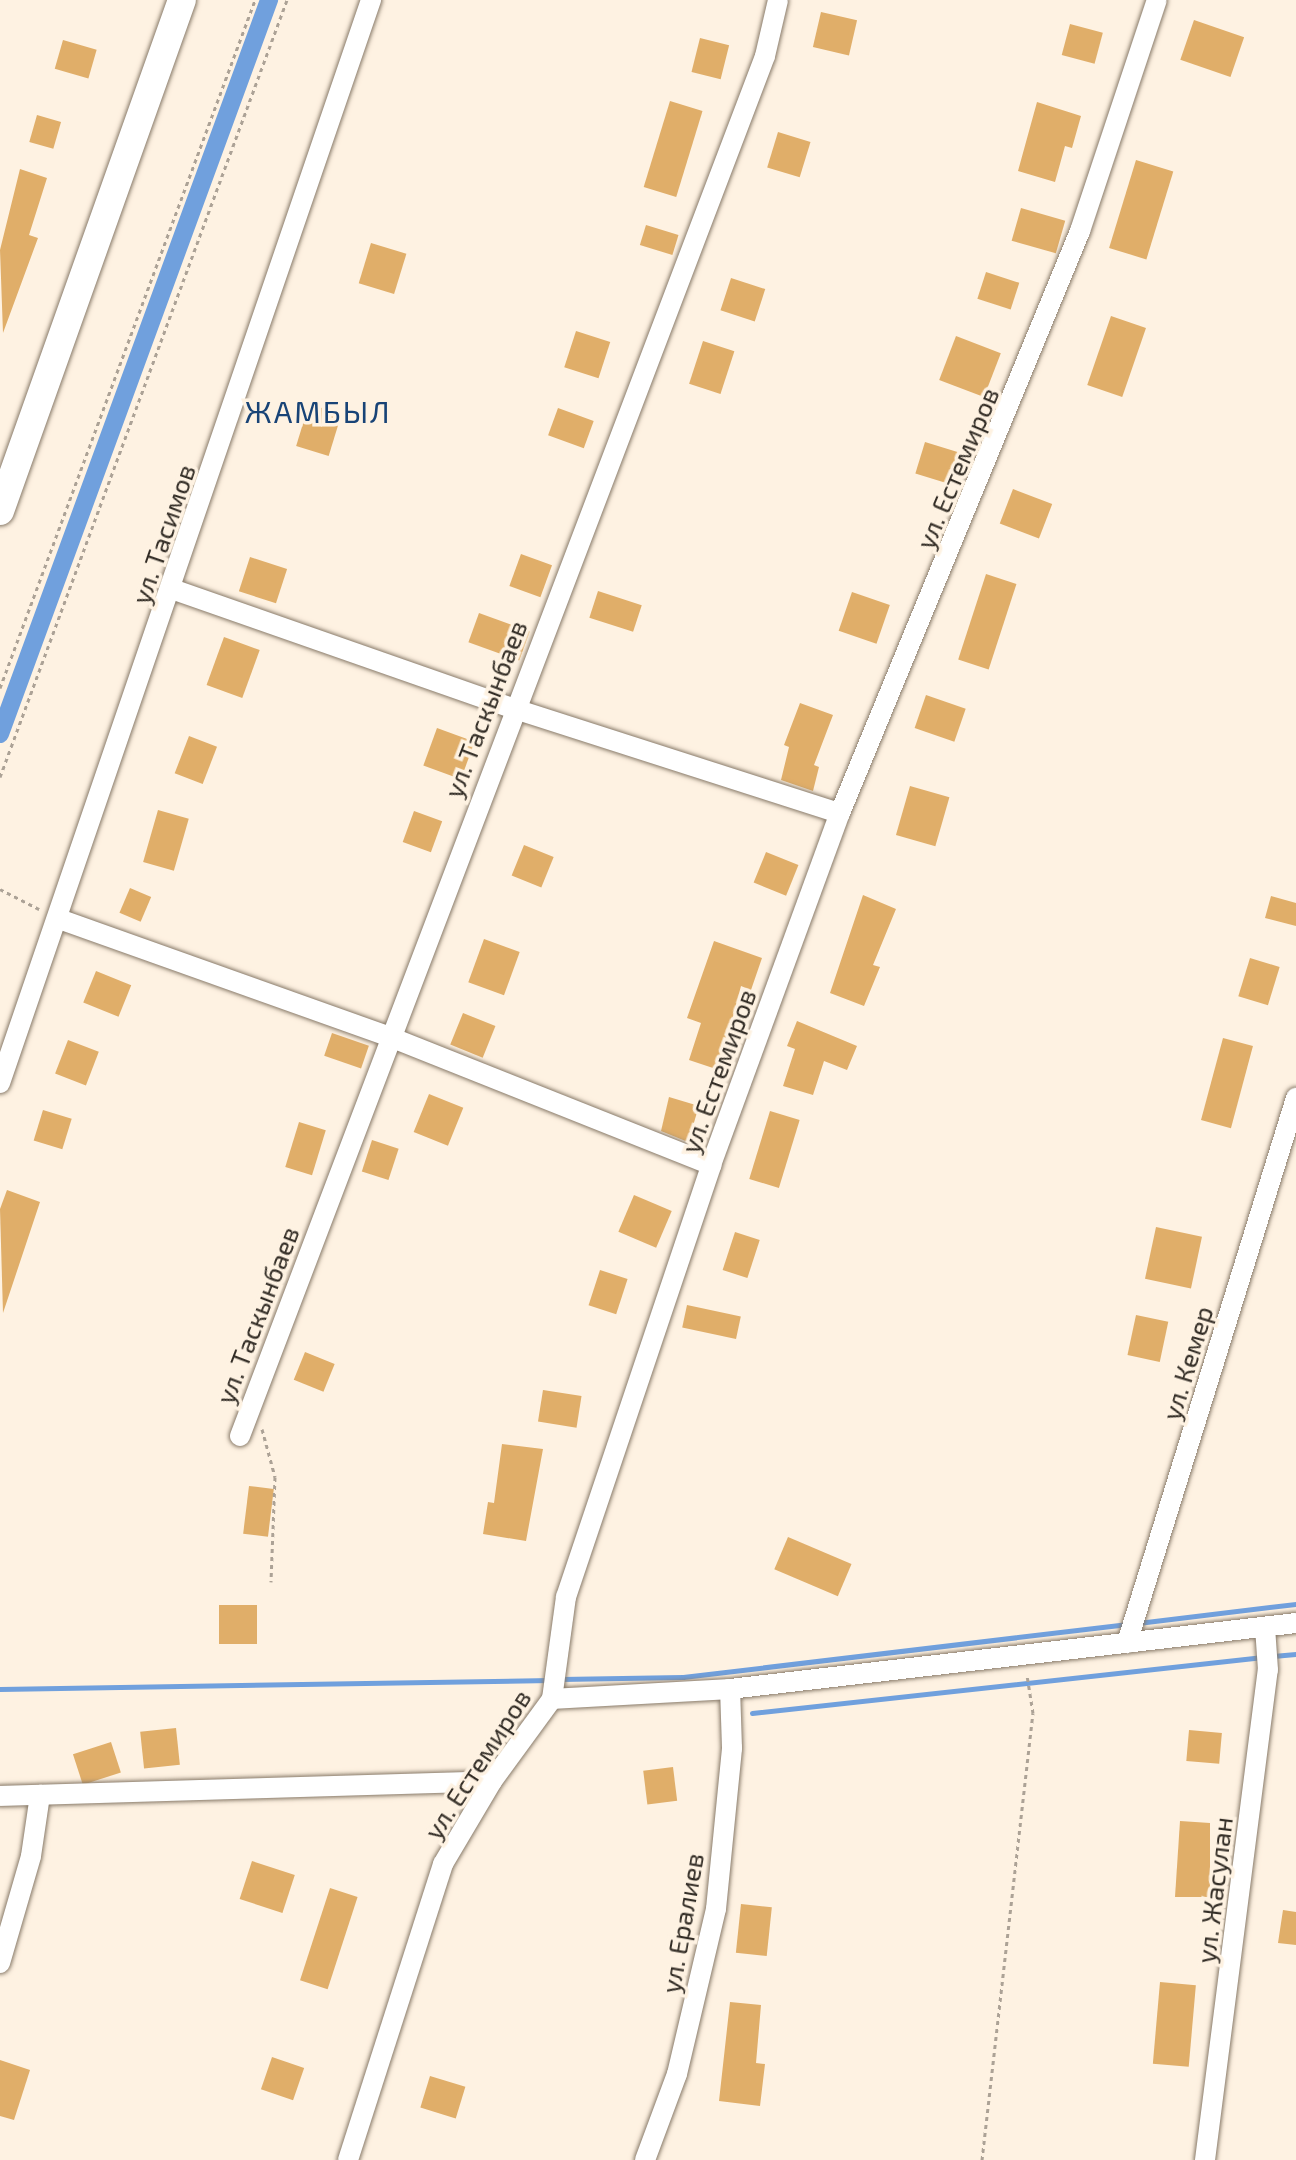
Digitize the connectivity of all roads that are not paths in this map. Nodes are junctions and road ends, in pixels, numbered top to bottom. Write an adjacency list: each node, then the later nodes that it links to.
1 (182, 0): 5 (main road)
2 (371, 0): 6 (street, ул. Тасимов)
3 (778, 0): 7 (street, ул. Таскынбаев)
4 (1157, 0): 8 (street, ул. Естемиров)
5 (0, 511)
6 (172, 589): 7 (street); 9 (street, ул. Тасимов)
7 (512, 708): 8 (street); 10 (street, ул. Таскынбаев)
8 (840, 813): 13 (street, ул. Естемиров)
9 (59, 919): 10 (street); 11 (street, ул. Тасимов)
10 (390, 1037): 13 (street); 14 (street, ул. Таскынбаев)
11 (0, 1083)
12 (1296, 1098): 17 (street, ул. Кемер)
13 (711, 1165): 19 (street, ул. Естемиров)
14 (240, 1436)
15 (1296, 1623): 16 (street)
16 (1265, 1627): 17 (street); 26 (street, ул. Жасулан)
17 (1127, 1643): 18 (street)
18 (730, 1689): 19 (street); 25 (street, ул. Ералиев)
19 (552, 1699): 20 (street, ул. Естемиров)
20 (492, 1781): 21 (street); 24 (street, ул. Естемиров)
21 (40, 1795): 22 (street); 23 (street)
22 (0, 1796)
23 (0, 1963)
24 (348, 2160)
25 (645, 2160)
26 (1205, 2160)

